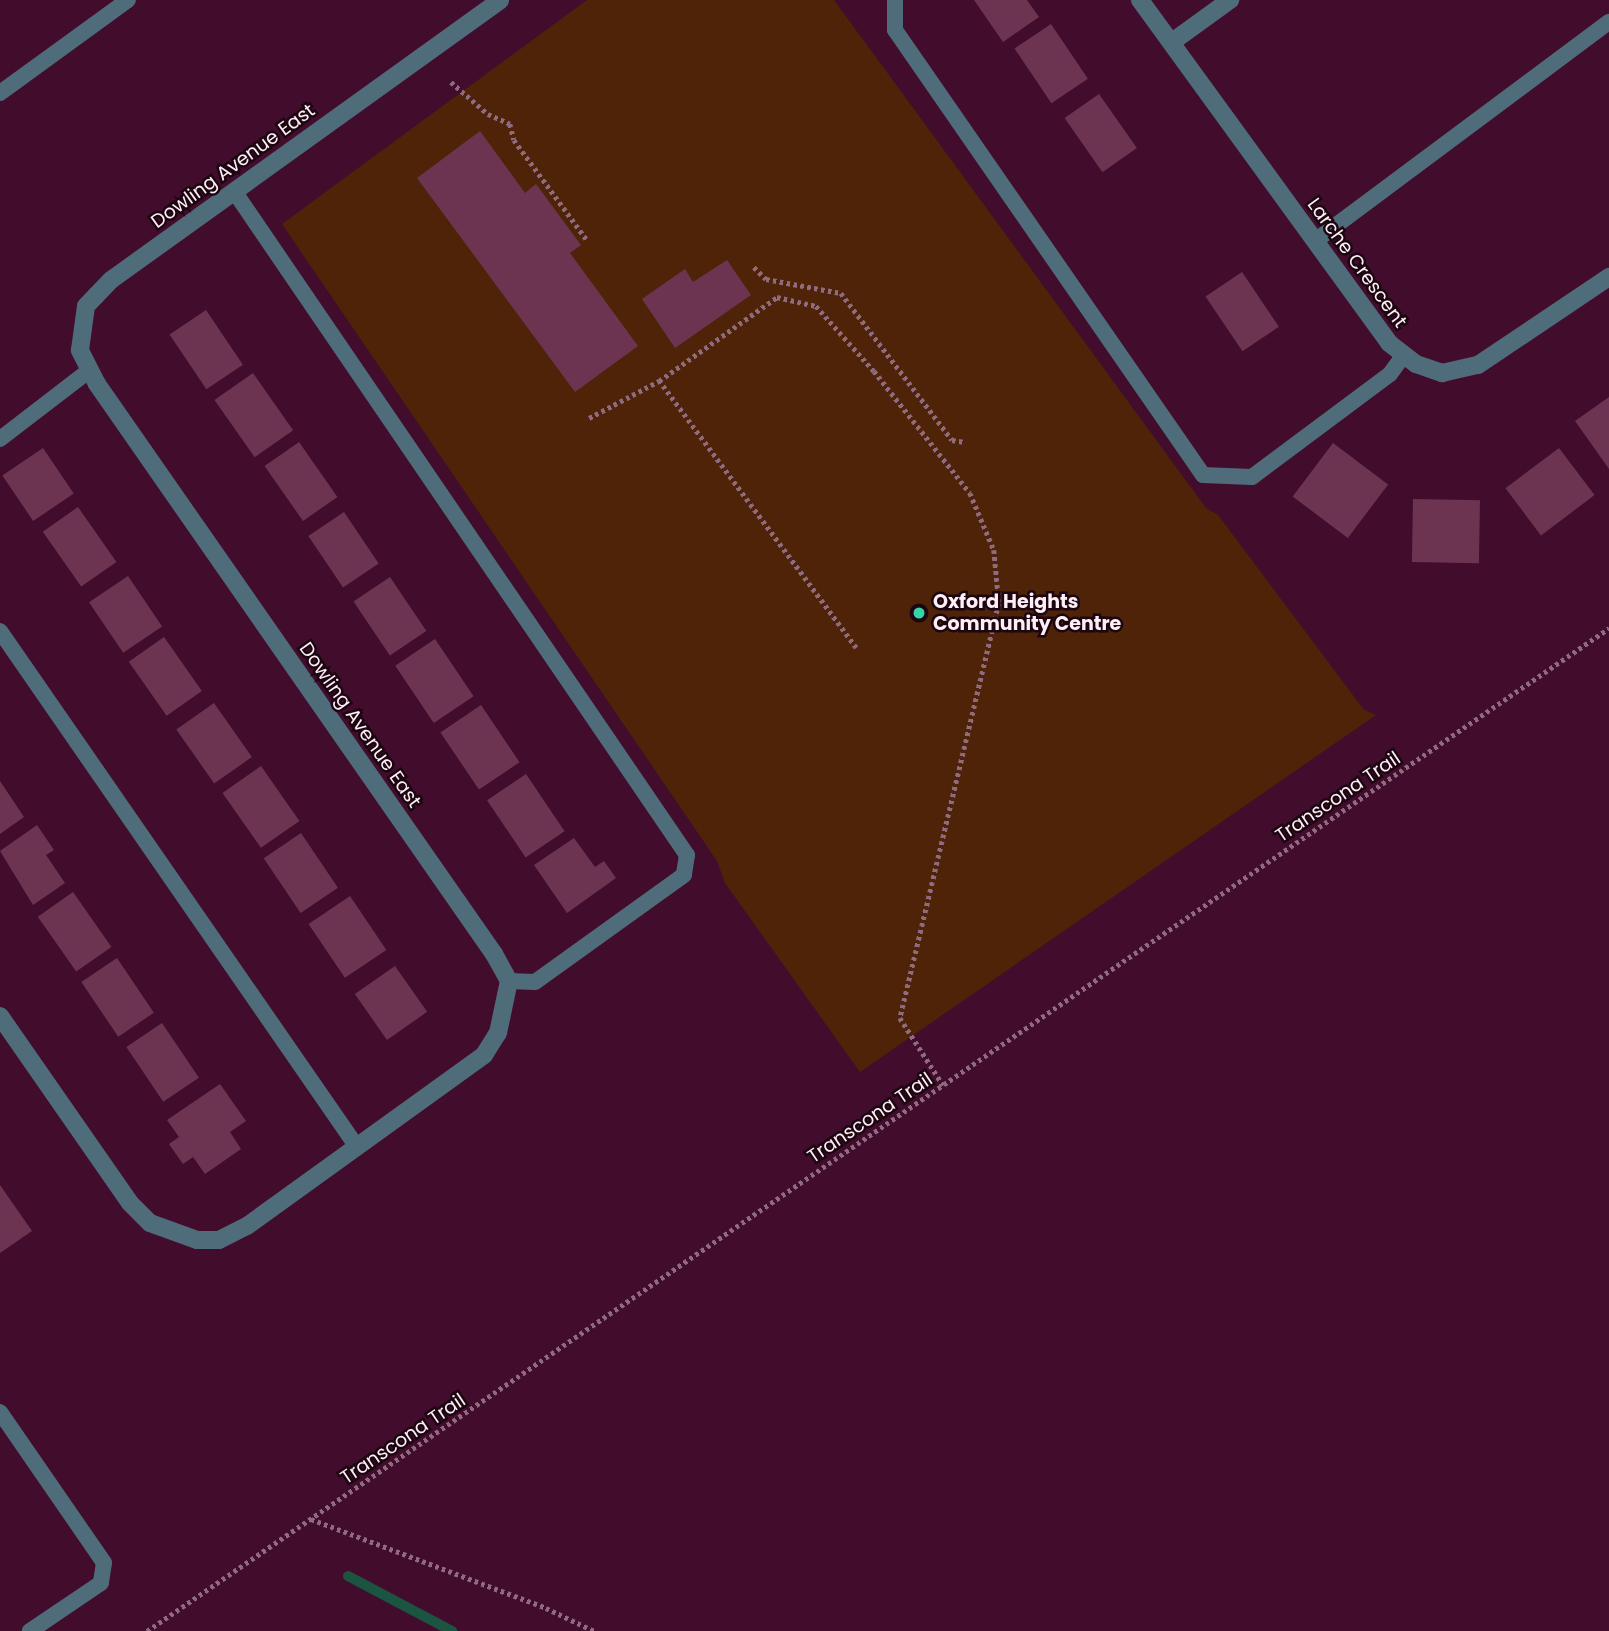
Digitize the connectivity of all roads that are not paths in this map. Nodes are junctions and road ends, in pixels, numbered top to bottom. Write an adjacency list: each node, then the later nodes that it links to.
1 (128, 0): 8 (lane)
2 (499, 0): 9 (street, Dowling Avenue East)
3 (895, 0): 12 (lane)
4 (1140, 0): 7 (street, Larche Crescent)
5 (1230, 0): 7 (street)
6 (1609, 22): 10 (lane)
7 (1172, 42): 10 (street, Larche Crescent)
8 (0, 93)
9 (234, 191): 13 (street, Dowling Avenue East); 16 (lane)
10 (1315, 241): 12 (street, Larche Crescent)
11 (1609, 277): 12 (street, Larche Crescent)
12 (1404, 355)
13 (90, 370): 14 (lane); 16 (street, Dowling Avenue East)
14 (0, 439)
15 (0, 631): 18 (lane)
16 (509, 981): 18 (street)
17 (0, 1016): 18 (street)
18 (357, 1147)
19 (0, 1412): 20 (lane)
20 (30, 1631)

